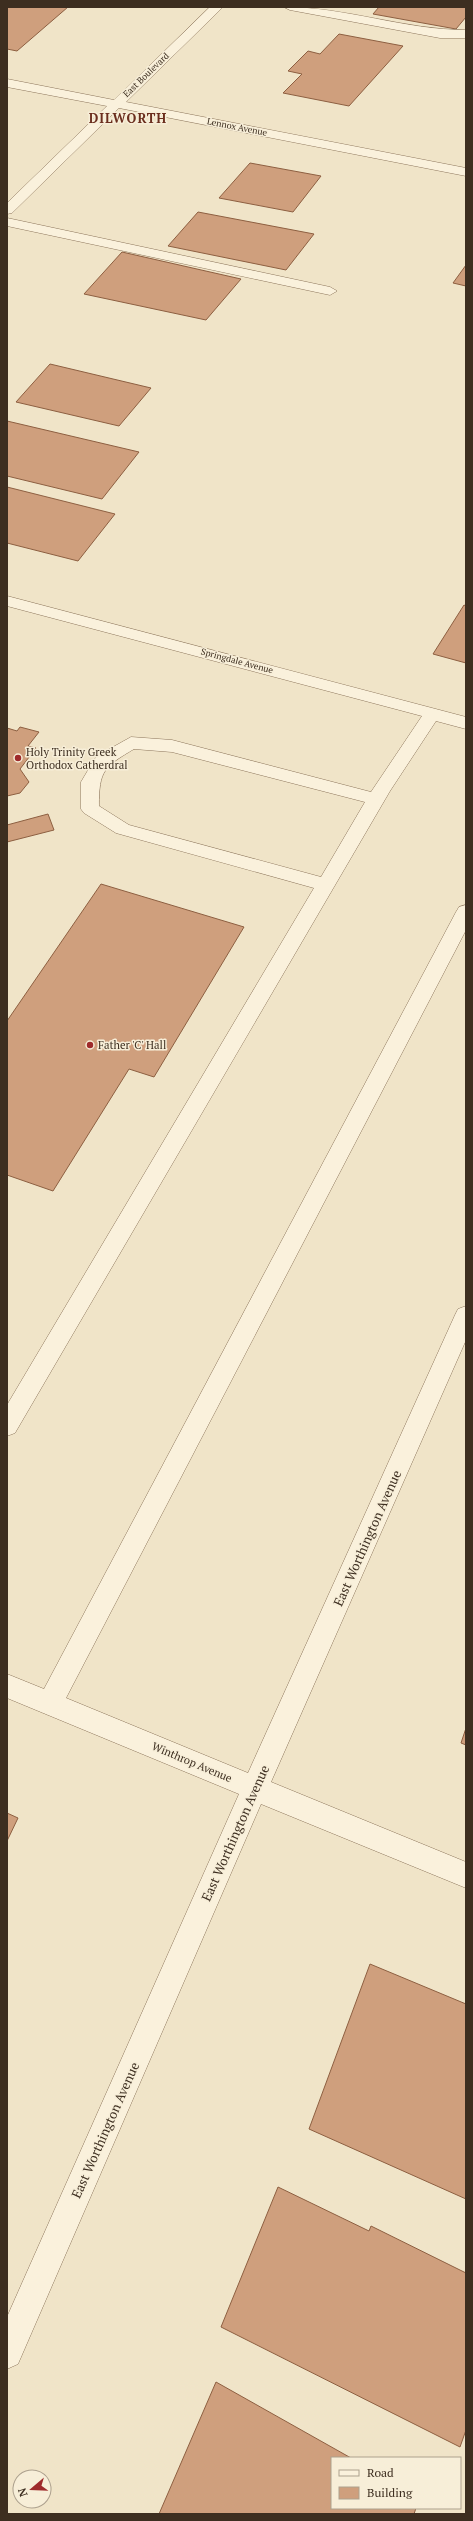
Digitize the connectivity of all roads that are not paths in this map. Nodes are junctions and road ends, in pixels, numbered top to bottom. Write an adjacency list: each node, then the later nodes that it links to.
1 (217, 7): 5 (street, East Boulevard)
2 (290, 7): 3 (street)
3 (466, 34)
4 (7, 83): 5 (street, Lennox Avenue)
5 (116, 104): 6 (street, Lennox Avenue); 7 (street, East Boulevard)
6 (466, 172)
7 (7, 210)
8 (7, 222): 9 (street)
9 (330, 290)
10 (7, 601): 11 (street, Springdale Avenue)
11 (432, 714): 12 (street, Springdale Avenue); 13 (street)
12 (466, 723)
13 (376, 799): 14 (street); 14 (street)
14 (325, 885): 17 (street)
15 (466, 912): 19 (street)
16 (466, 1316): 20 (street, East Worthington Avenue)
17 (7, 1426)
18 (7, 1686): 19 (street, Winthrop Avenue)
19 (50, 1704): 20 (street, Winthrop Avenue)
20 (255, 1788): 21 (street, Winthrop Avenue); 22 (street, East Worthington Avenue)
21 (466, 1875)
22 (7, 2353)

